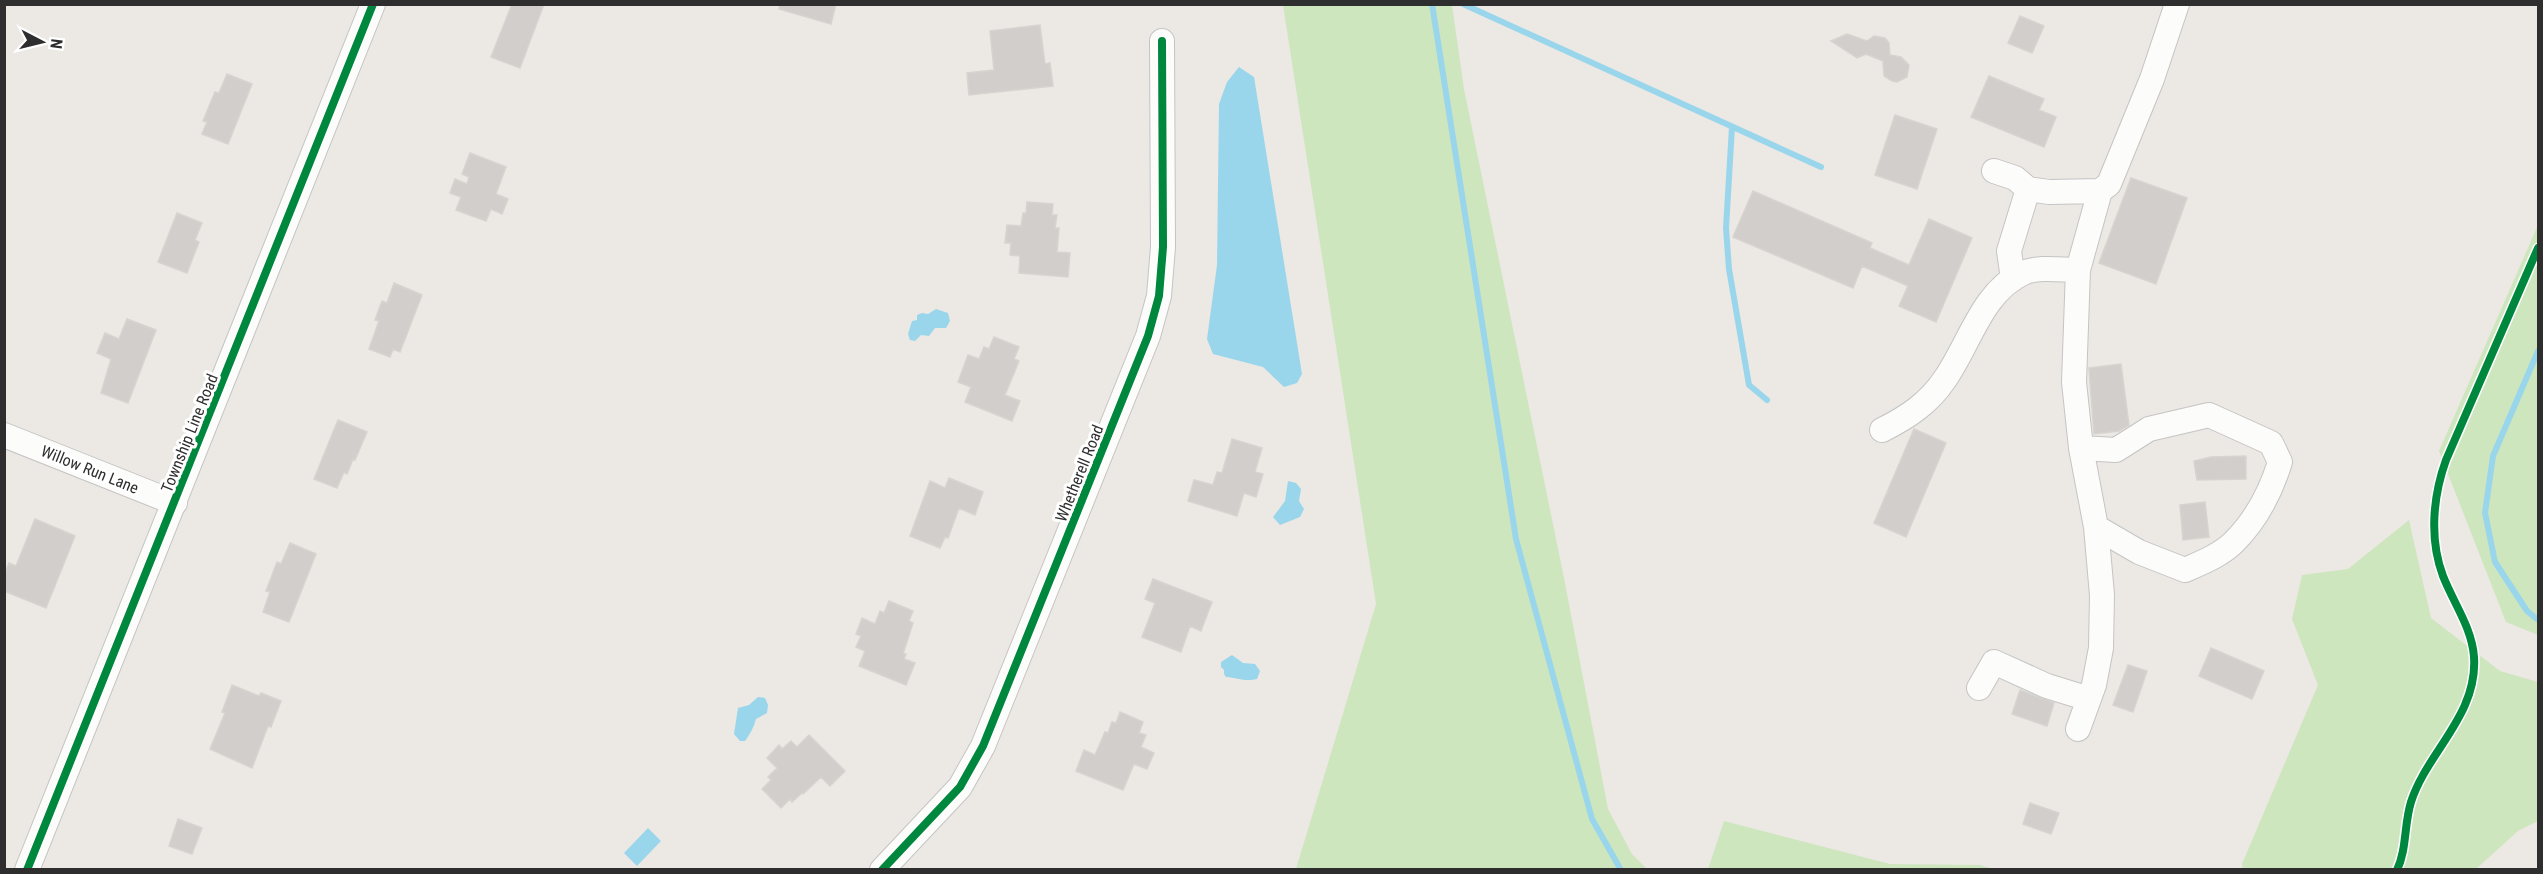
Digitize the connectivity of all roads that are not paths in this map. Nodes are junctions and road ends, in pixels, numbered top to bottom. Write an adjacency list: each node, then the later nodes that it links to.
1 (373, 4): 12 (street, Township Line Road)
2 (2177, 4): 6 (street)
3 (1162, 41): 18 (street, Whetherell Road)
4 (1994, 171): 5 (street)
5 (2028, 189): 6 (street); 8 (street)
6 (2100, 191): 7 (street)
7 (2078, 270): 8 (street); 11 (street)
8 (2013, 279): 9 (street)
9 (1882, 430)
10 (4, 435): 12 (street, Willow Run Lane)
11 (2081, 448): 13 (street); 13 (street)
12 (175, 503): 17 (street, Township Line Road)
13 (2096, 527): 15 (street)
14 (1979, 688): 15 (street)
15 (2090, 699): 16 (street)
16 (2078, 729)
17 (27, 870)
18 (882, 870)

